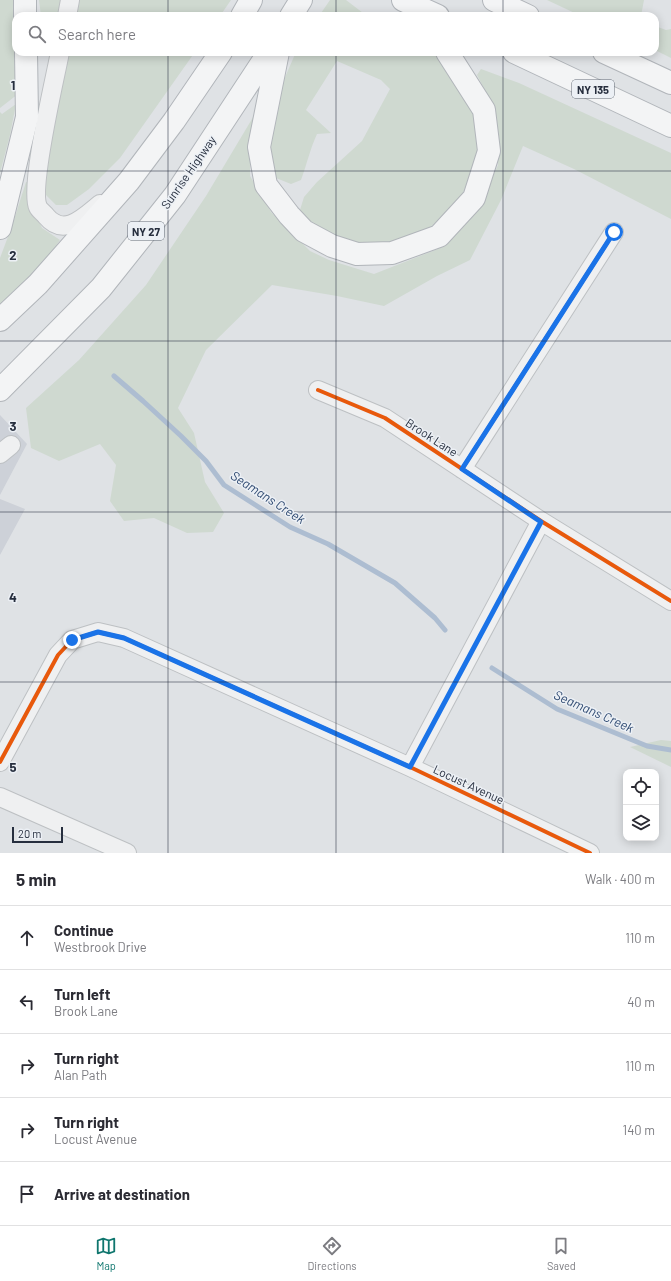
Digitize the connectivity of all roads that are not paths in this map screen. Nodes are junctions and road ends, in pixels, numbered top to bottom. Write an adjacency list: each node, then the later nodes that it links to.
1 (25, 0): 6 (highway)
2 (70, 0): 7 (street)
3 (251, 0): 8 (highway)
4 (301, 0): 9 (highway)
5 (494, 0): 10 (highway)
6 (25, 12)
7 (68, 12)
8 (244, 12)
9 (294, 12)
10 (520, 12)
11 (26, 56): 22 (highway)
12 (59, 56): 21 (street)
13 (218, 56): 21 (highway)
14 (266, 56): 25 (highway, Sunrise Highway / NY 27)
15 (277, 56): 16 (highway)
16 (450, 56)
17 (522, 56): 20 (highway, NY 135)
18 (613, 56): 19 (highway)
19 (671, 83)
20 (671, 126)
21 (129, 181): 24 (highway)
22 (0, 228)
23 (614, 232): 27 (street)
24 (0, 320)
25 (0, 390)
26 (318, 390): 27 (street, Brook Lane)
27 (462, 469): 28 (street, Brook Lane)
28 (541, 522): 29 (street, Brook Lane); 31 (street)
29 (670, 599)
30 (0, 762): 31 (street, Locust Avenue)
31 (410, 767): 34 (street, Locust Avenue)
32 (0, 797): 33 (street)
33 (127, 853)
34 (590, 853)

